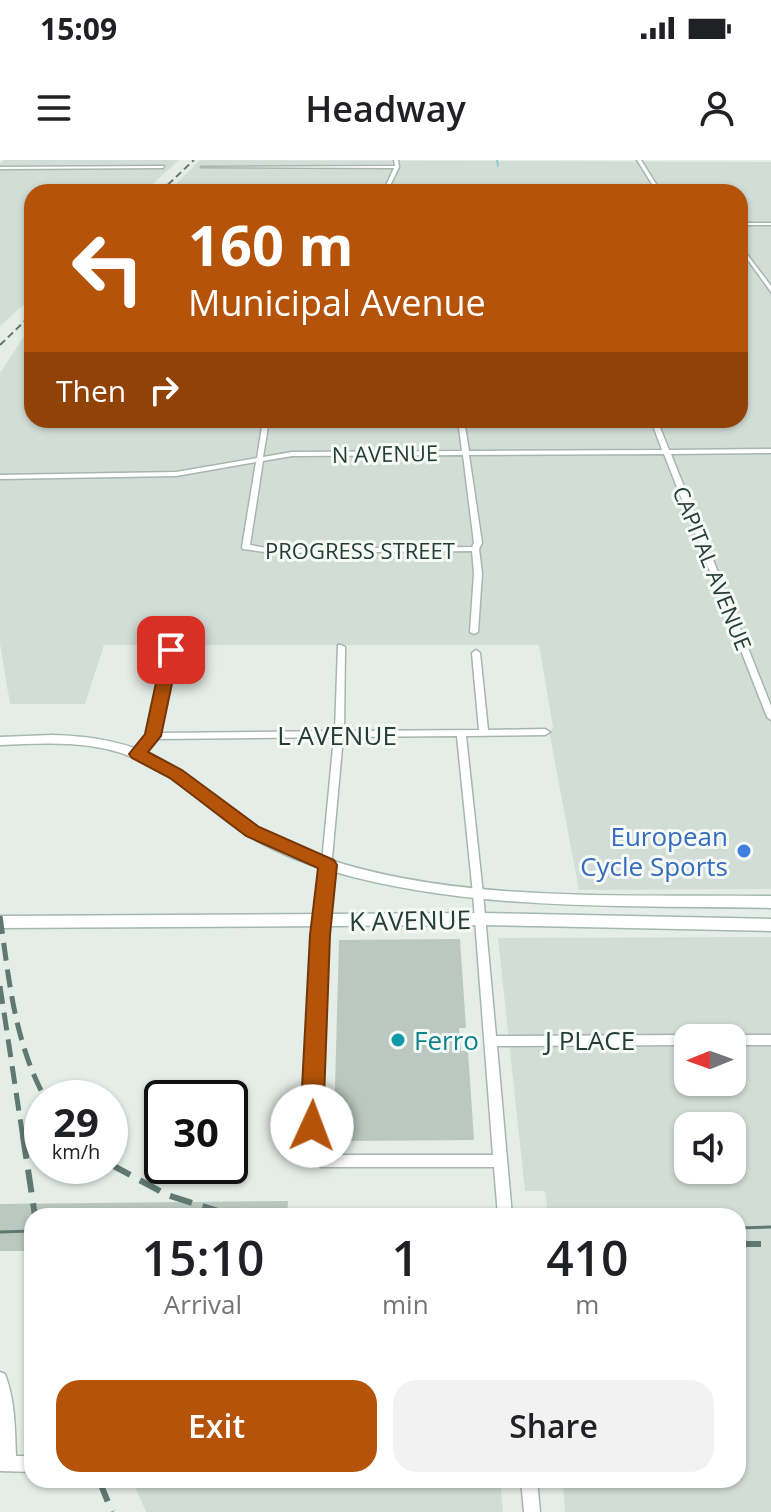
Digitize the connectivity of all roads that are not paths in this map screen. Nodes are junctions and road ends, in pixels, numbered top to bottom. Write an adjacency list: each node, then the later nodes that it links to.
1 (396, 160): 5 (street)
2 (639, 160): 8 (street)
3 (163, 167): 6 (street)
4 (203, 167): 5 (street)
5 (397, 167): 7 (street)
6 (0, 168)
7 (389, 184)
8 (654, 184)
9 (748, 224): 10 (street)
10 (771, 224)
11 (748, 257): 12 (street)
12 (771, 290)
13 (265, 428): 19 (street)
14 (462, 428): 17 (street)
15 (657, 428): 18 (street, CAPITAL AVENUE)
16 (771, 451): 18 (street, N AVENUE)
17 (465, 452): 18 (street, N AVENUE); 19 (street, N AVENUE); 21 (street)
18 (666, 452): 26 (street, CAPITAL AVENUE)
19 (260, 458): 20 (street, N AVENUE); 21 (street, PROGRESS STREET)
20 (0, 477)
21 (475, 549): 22 (street)
22 (474, 632)
23 (341, 647): 30 (street)
24 (171, 650): 31 (street)
25 (476, 653): 28 (street)
26 (771, 717)
27 (545, 732): 28 (street, L AVENUE)
28 (484, 733): 29 (street, L AVENUE)
29 (461, 734): 30 (street, L AVENUE); 35 (street)
30 (339, 735): 31 (street, L AVENUE); 34 (street)
31 (153, 736): 33 (street)
32 (0, 741): 33 (main road, K AVENUE)
33 (138, 754): 34 (main road, K AVENUE)
34 (328, 865): 35 (main road, K AVENUE); 39 (street)
35 (478, 894): 36 (main road, K AVENUE); 38 (street)
36 (684, 900): 37 (main road, K AVENUE); 41 (main road)
37 (771, 902)
38 (480, 919): 39 (main road, K AVENUE); 41 (main road, K AVENUE); 46 (street)
39 (321, 921): 40 (main road, K AVENUE); 47 (street)
40 (0, 922)
41 (689, 924): 42 (main road, K AVENUE)
42 (771, 925)
43 (674, 1040): 46 (street, J PLACE)
44 (746, 1040): 45 (street)
45 (771, 1040)
46 (491, 1041): 47 (street)
47 (501, 1161): 48 (street)
48 (504, 1208)
49 (0, 1379): 50 (street)
50 (4, 1463): 51 (street)
51 (24, 1464)
52 (530, 1488): 53 (street)
53 (532, 1512)

